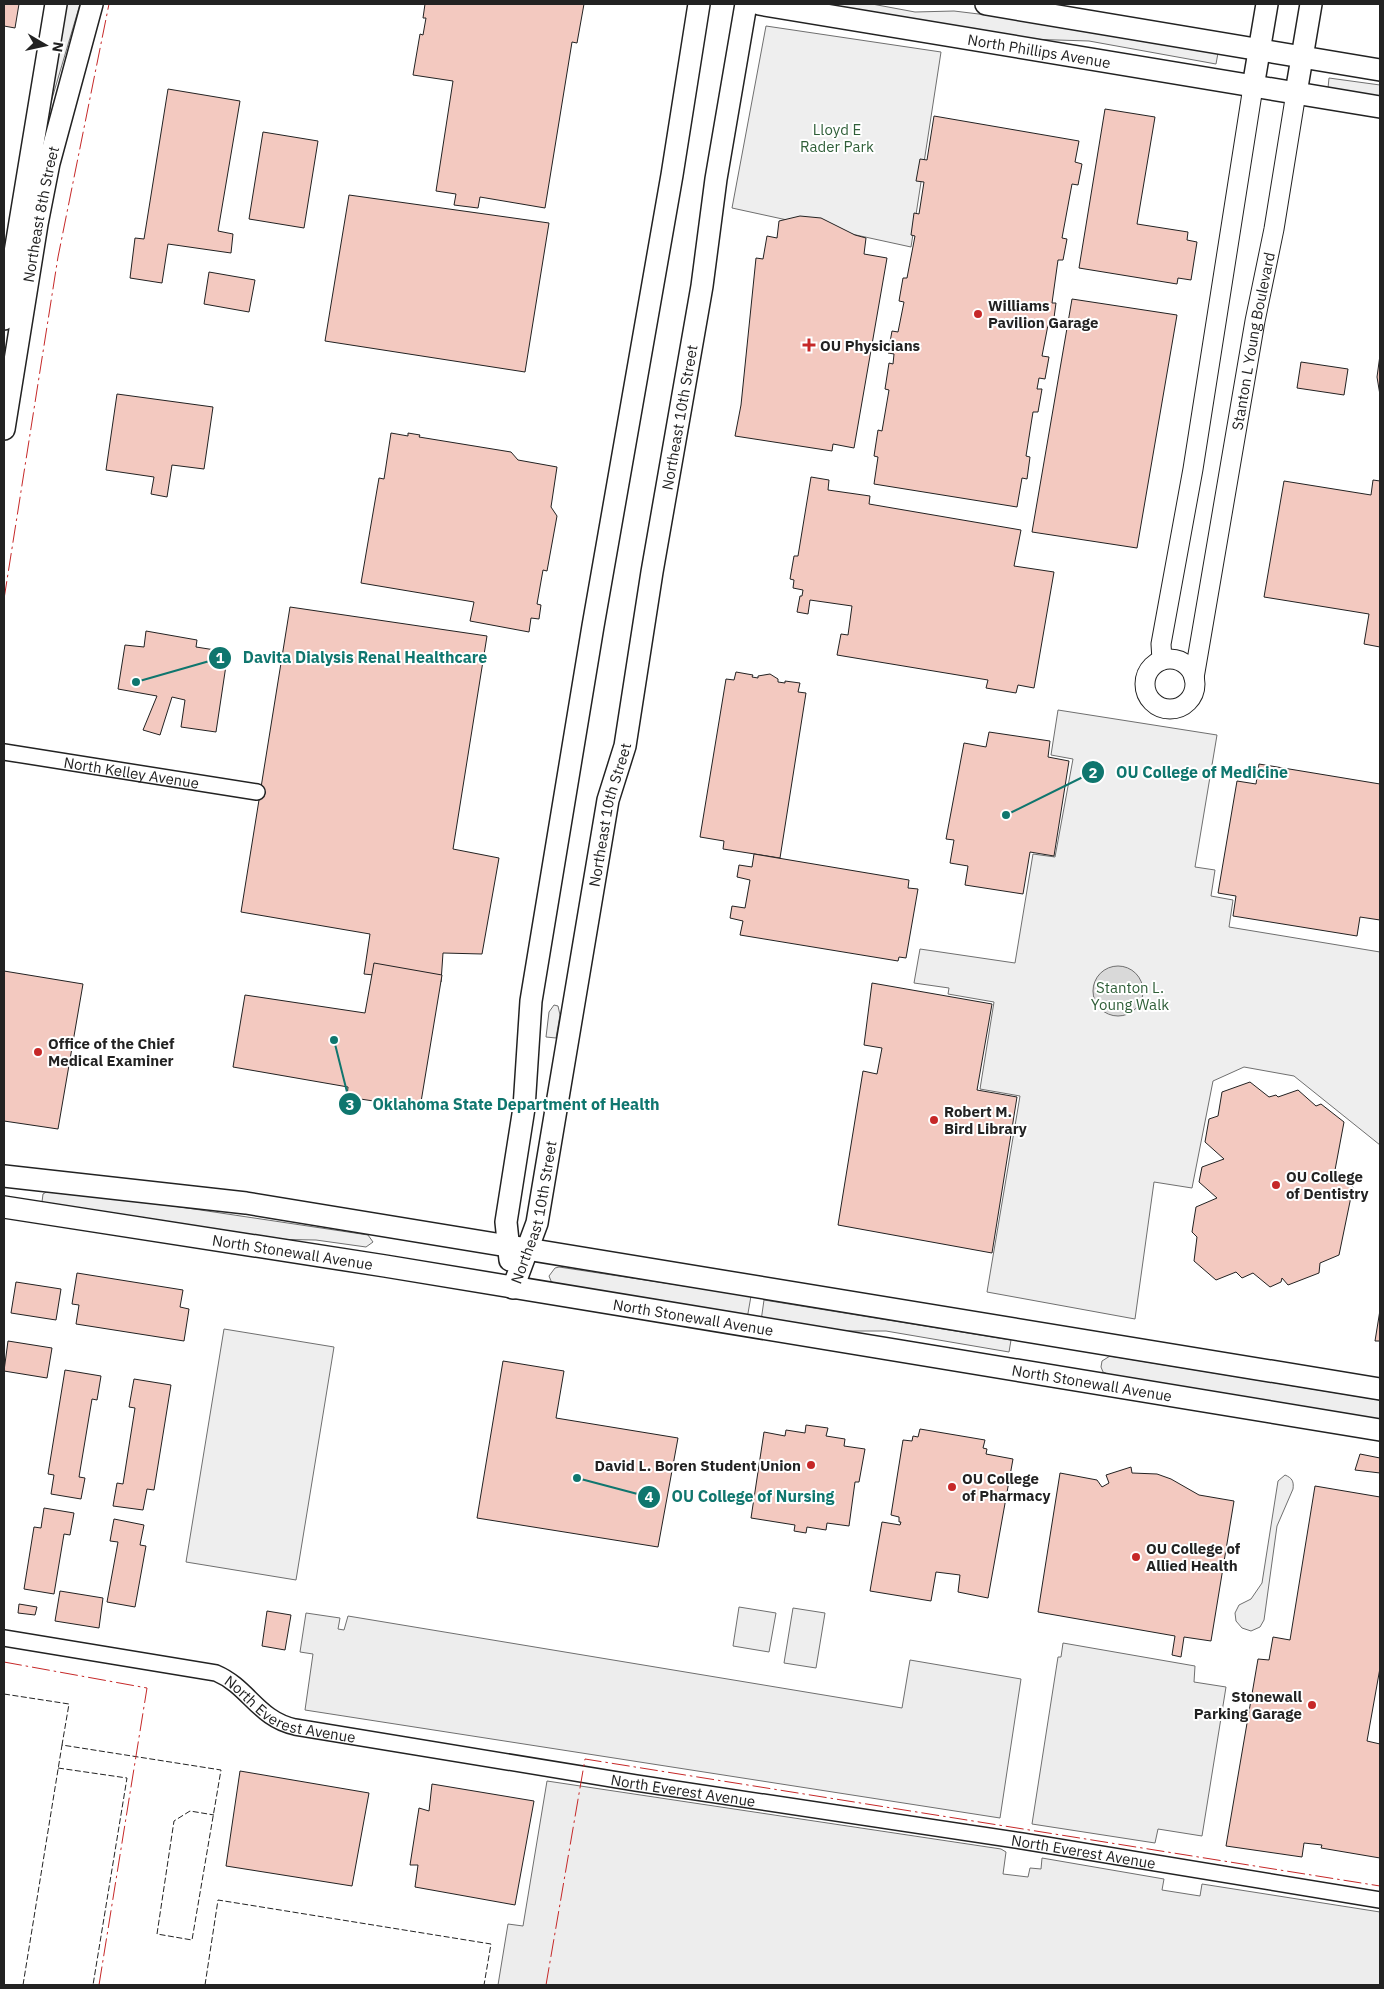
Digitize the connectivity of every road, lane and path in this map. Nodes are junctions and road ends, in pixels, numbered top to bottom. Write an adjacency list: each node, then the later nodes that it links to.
1 (56, 4): 15 (main road, Northeast 8th Street)
2 (92, 4): 15 (main road, Northeast 8th Street)
3 (699, 4): 23 (main road, Northeast 10th Street)
4 (746, 4): 23 (main road, Northeast 10th Street)
5 (759, 4): 12 (main road, North Phillips Avenue)
6 (986, 4): 9 (main road)
7 (1267, 4): 9 (main road)
8 (1311, 4): 10 (main road, Stanton L Young Boulevard)
9 (1259, 50): 10 (main road); 12 (main road)
10 (1302, 57): 11 (main road); 13 (main road, Stanton L Young Boulevard)
11 (1380, 70)
12 (1253, 87): 13 (main road, North Phillips Avenue); 17 (street)
13 (1296, 93): 14 (main road, North Phillips Avenue); 18 (street, Stanton L Young Boulevard)
14 (1380, 107)
15 (9, 314): 16 (main road, Northeast 8th Street)
16 (4, 429)
17 (1162, 660): 18 (street); 18 (street)
18 (1194, 678)
19 (4, 752): 20 (street, North Kelley Avenue)
20 (258, 792)
21 (4, 1176): 23 (main road)
22 (4, 1207): 24 (main road, North Stonewall Avenue)
23 (518, 1248): 24 (main road, Northeast 10th Street); 25 (main road)
24 (513, 1288): 26 (main road, North Stonewall Avenue)
25 (1380, 1389)
26 (1380, 1430)
27 (4, 1638): 28 (street, North Everest Avenue)
28 (1380, 1900)

